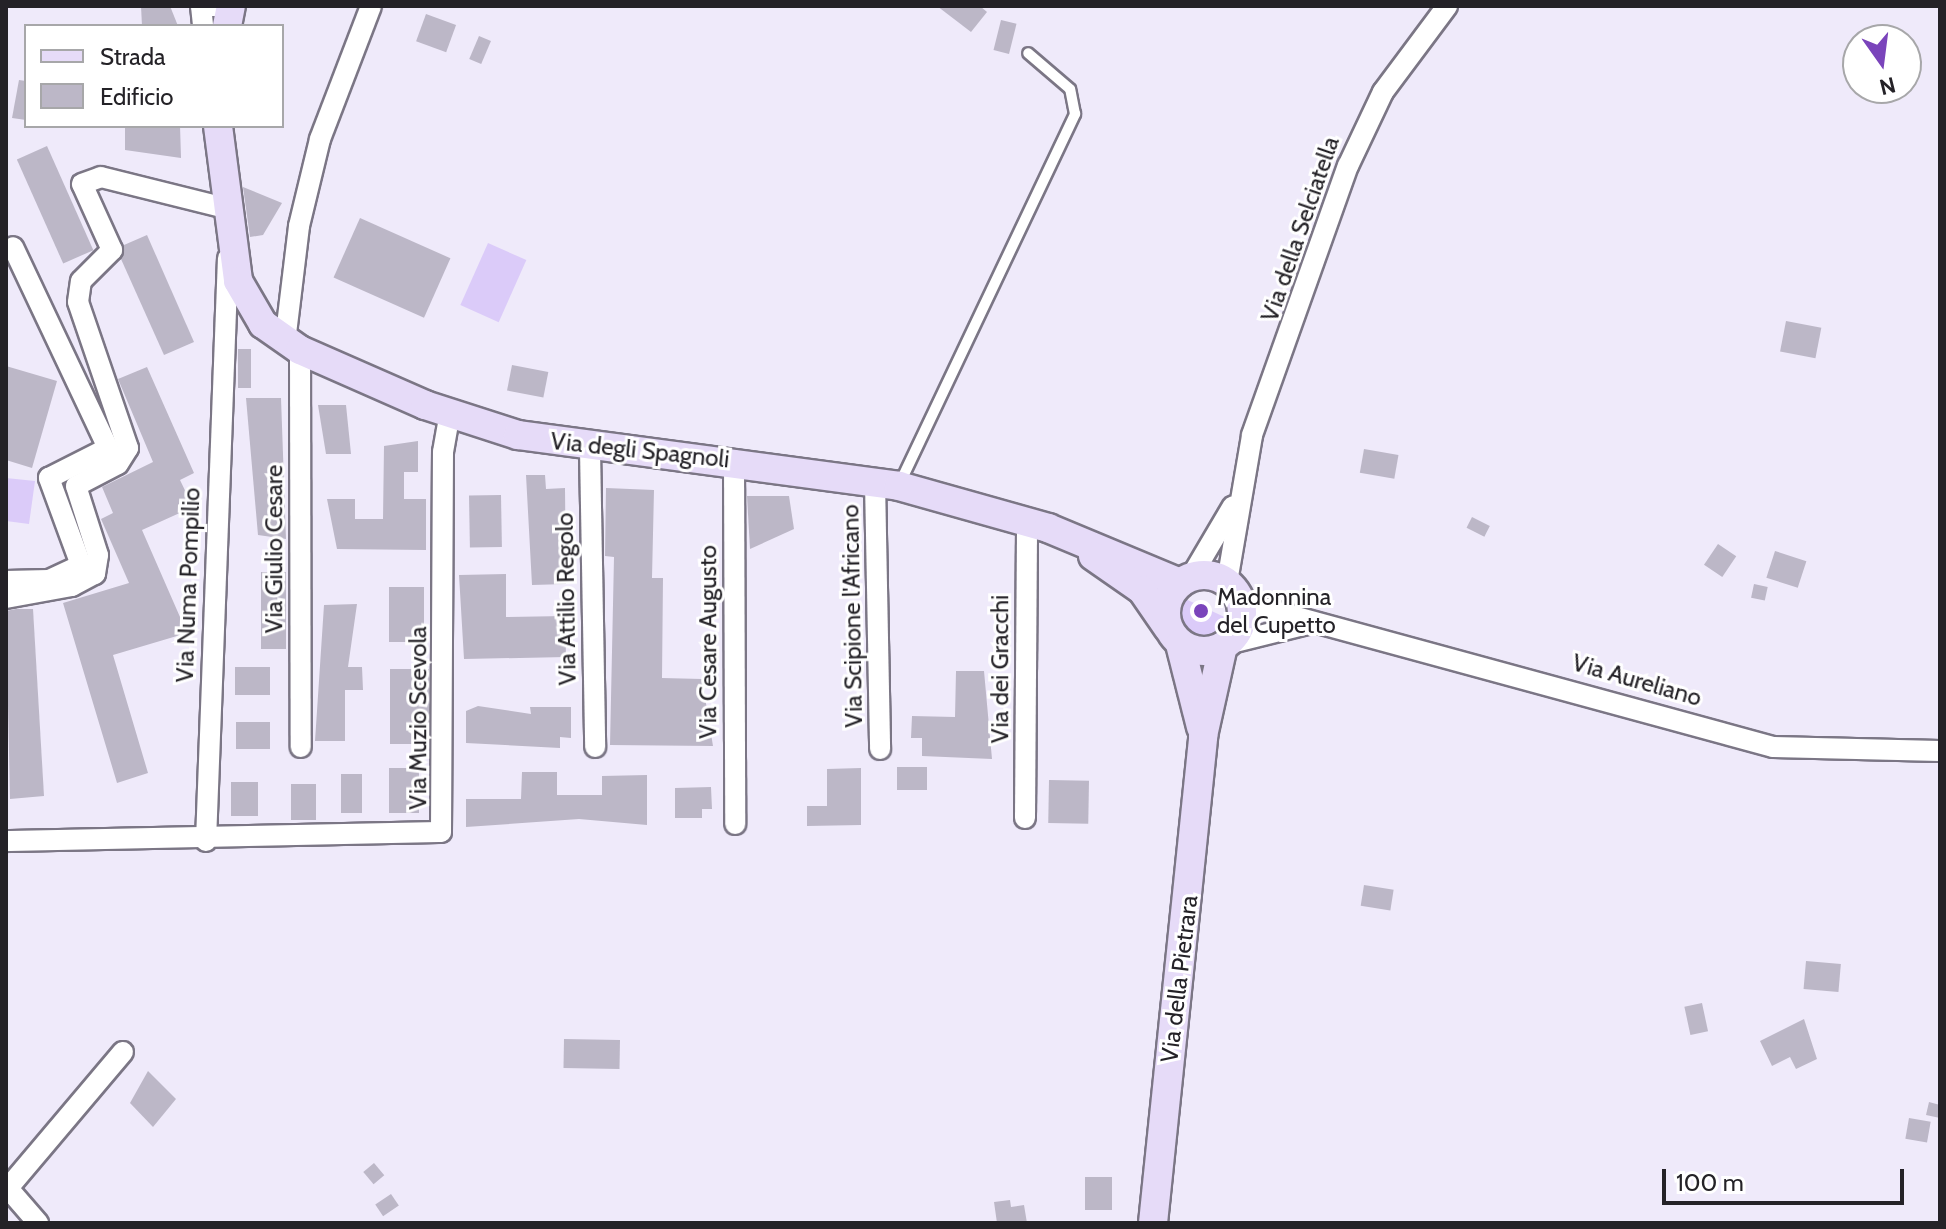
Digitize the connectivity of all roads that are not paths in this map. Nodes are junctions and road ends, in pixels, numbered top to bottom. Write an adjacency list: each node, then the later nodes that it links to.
1 (201, 6): 4 (street)
2 (371, 6): 12 (street, Via Giulio Cesare)
3 (1447, 6): 17 (street, Via della Selciatella)
4 (230, 12)
5 (1028, 53): 16 (lane)
6 (218, 128): 7 (street, Via degli Spagnoli)
7 (225, 208): 9 (street, Via degli Spagnoli); 22 (street)
8 (13, 247): 20 (street)
9 (230, 250): 10 (street, Via degli Spagnoli); 11 (street, Via Numa Pompilio)
10 (259, 319): 11 (street); 12 (street, Via degli Spagnoli)
11 (223, 330): 34 (street, Via Numa Pompilio)
12 (292, 346): 13 (street, Via degli Spagnoli); 27 (street, Via Giulio Cesare)
13 (450, 414): 14 (street, Via degli Spagnoli); 34 (street, Via Muzio Scevola)
14 (590, 449): 15 (street, Via degli Spagnoli); 28 (street, Via Attilio Regolo)
15 (734, 460): 16 (street, Via degli Spagnoli); 32 (street, Via Cesare Augusto)
16 (887, 484): 18 (street, Via degli Spagnoli); 29 (street, Via Scipione l'Africano)
17 (1242, 488): 19 (street, Via della Selciatella); 21 (street, Via della Selciatella)
18 (1038, 525): 19 (street); 24 (street, Via della Pietrara); 31 (street, Via dei Gracchi)
19 (1186, 580): 21 (street); 24 (street)
20 (6, 581)
21 (1234, 592): 23 (street, Via Aureliano); 25 (street)
22 (6, 598)
23 (1324, 622): 25 (street, Via Aureliano); 30 (street, Via Aureliano)
24 (1174, 636): 25 (street); 26 (street, Via della Pietrara)
25 (1225, 645): 26 (street, Via della Pietrara)
26 (1203, 736): 38 (street, Via della Pietrara)
27 (301, 747)
28 (595, 747)
29 (880, 749)
30 (1940, 751)
31 (1025, 818)
32 (735, 824)
33 (6, 841): 34 (street)
34 (206, 841)
35 (123, 1052): 36 (street)
36 (7, 1187): 37 (street)
37 (38, 1223)
38 (1153, 1223)

